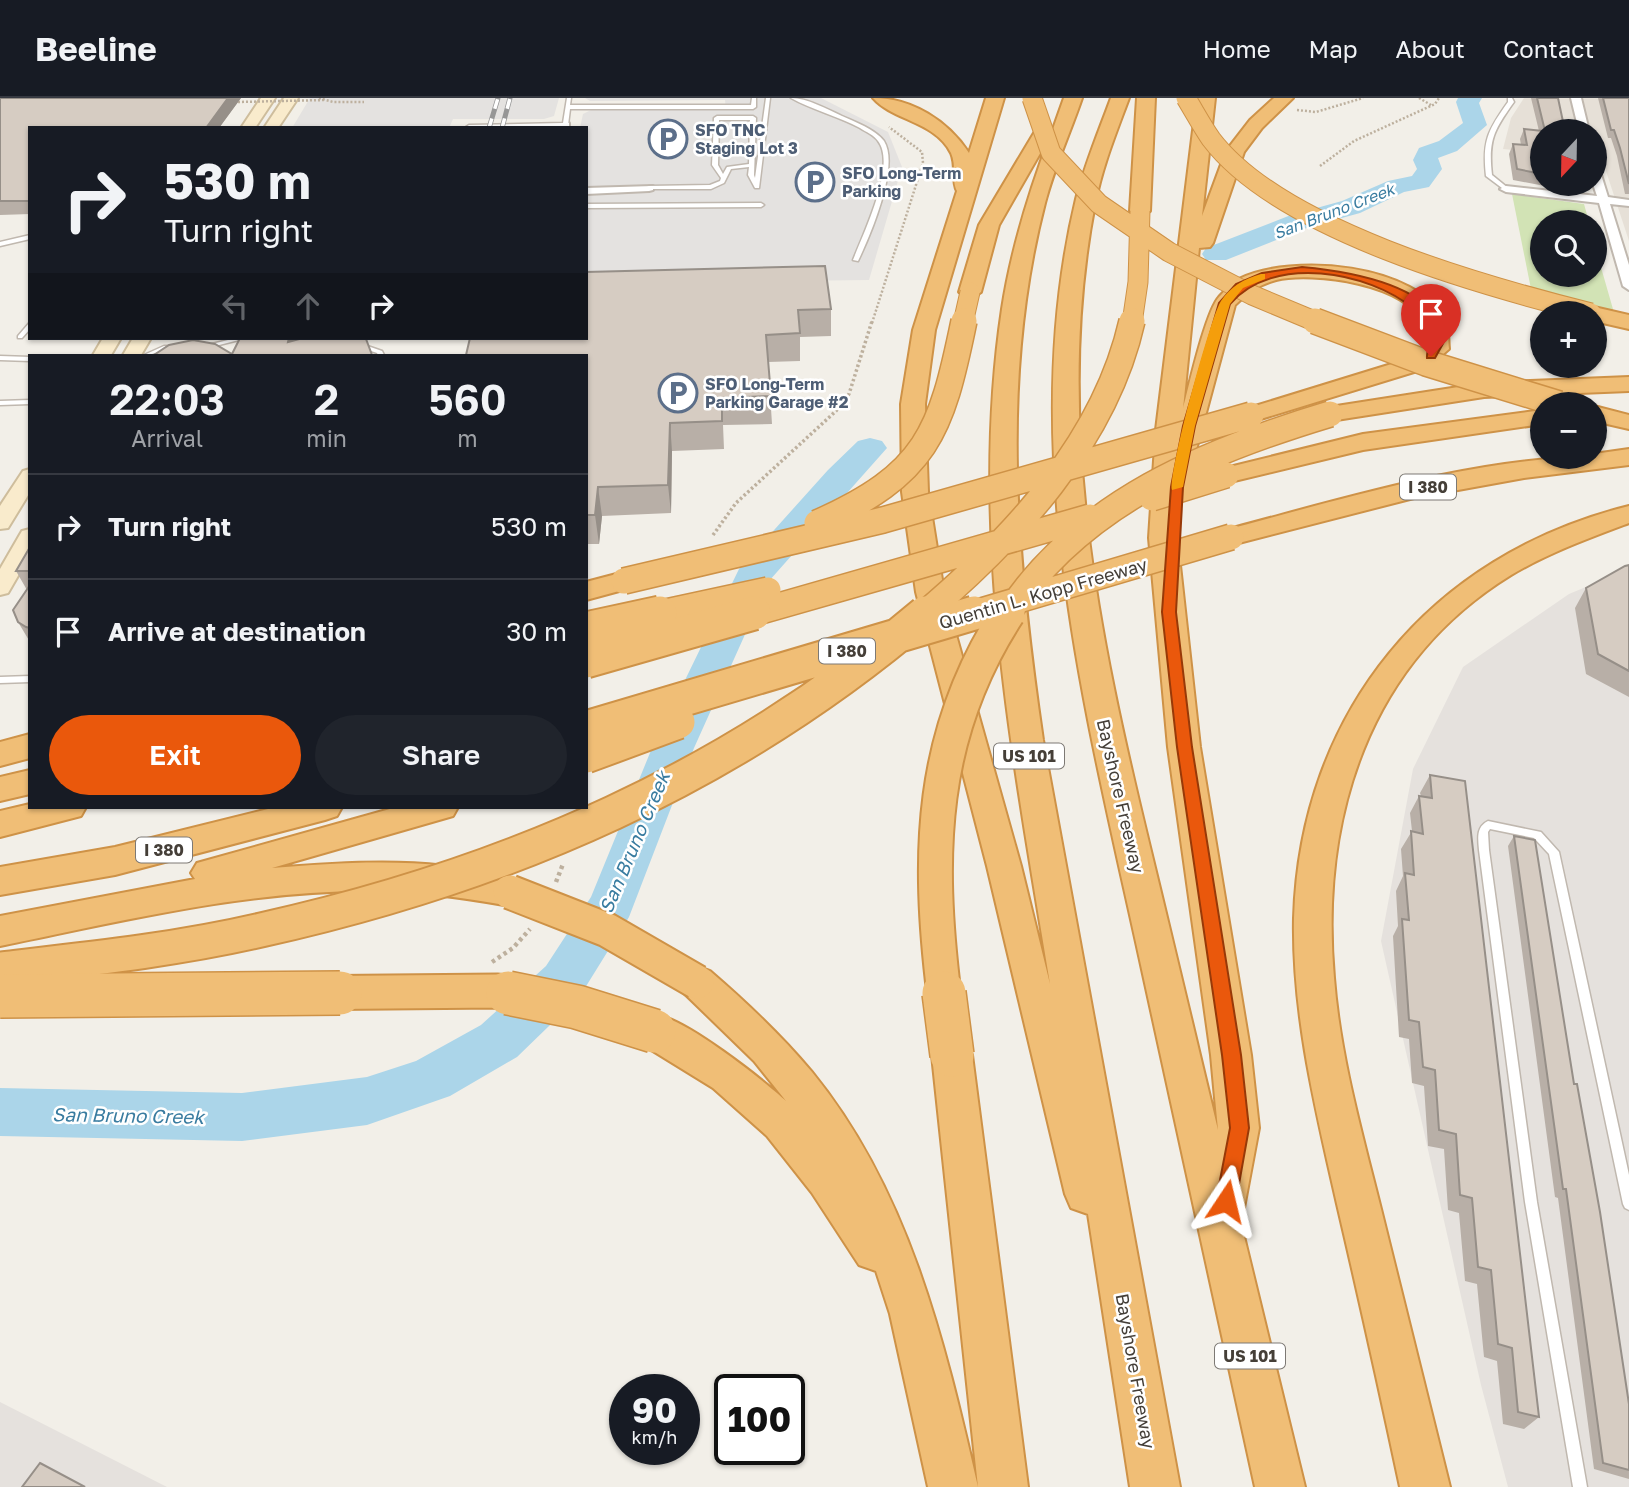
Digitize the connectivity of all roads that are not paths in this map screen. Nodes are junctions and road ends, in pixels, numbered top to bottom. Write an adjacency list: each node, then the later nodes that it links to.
1 (268, 98): 23 (street)
2 (290, 98): 24 (street)
3 (569, 98): 20 (lane)
4 (628, 98): 19 (lane)
5 (768, 98): 26 (lane)
6 (793, 98): 42 (lane)
7 (882, 98): 39 (highway)
8 (995, 98): 39 (highway)
9 (1031, 98): 56 (highway, bridge)
10 (1072, 98): 69 (highway, bridge); 94 (highway, Bayshore Freeway / US 101)
11 (1120, 98): 92 (highway, Bayshore Freeway / US 101)
12 (1146, 98): 89 (highway, bridge)
13 (1186, 98): 45 (highway, bridge)
14 (1206, 98): 43 (highway)
15 (1510, 98): 32 (lane)
16 (1576, 98): 21 (street)
17 (754, 103): 19 (lane)
18 (1290, 104): 43 (highway)
19 (627, 106): 20 (lane)
20 (567, 107): 25 (lane)
21 (1581, 119)
22 (470, 125): 25 (lane)
23 (249, 126)
24 (272, 126)
25 (564, 126)
26 (752, 165): 27 (lane); 27 (lane)
27 (723, 177): 31 (lane)
28 (588, 180): 30 (street)
29 (588, 185): 30 (street)
30 (610, 185): 31 (street)
31 (649, 188): 33 (street)
32 (1507, 189): 35 (street)
33 (588, 191)
34 (1601, 196): 35 (street)
35 (1603, 202): 36 (street); 44 (street)
36 (1629, 203)
37 (761, 205): 38 (lane)
38 (588, 206)
39 (958, 212): 94 (highway)
40 (28, 237): 41 (lane)
41 (0, 244)
42 (856, 260)
43 (1187, 269): 72 (highway)
44 (1629, 286)
45 (1548, 301)
46 (1607, 317): 47 (highway)
47 (1629, 322)
48 (28, 327): 49 (lane)
49 (20, 337)
50 (234, 340): 52 (lane)
51 (352, 343): 53 (lane)
52 (149, 354)
53 (381, 354)
54 (0, 359): 55 (lane)
55 (28, 359)
56 (1530, 395)
57 (28, 402): 58 (lane)
58 (0, 403)
59 (1627, 406): 60 (highway); 97 (highway, bridge)
60 (1607, 410)
61 (1530, 418): 67 (highway, bridge)
62 (1629, 457): 68 (highway, Quentin L. Kopp Freeway / I 380, bridge)
63 (28, 478): 65 (street)
64 (1629, 514): 100 (highway)
65 (0, 523)
66 (28, 539): 70 (street)
67 (950, 559): 73 (highway, bridge); 74 (highway, bridge)
68 (1107, 575): 77 (highway, Quentin L. Kopp Freeway / I 380, bridge); 80 (highway, bridge)
69 (624, 581): 71 (highway); 72 (highway, bridge)
70 (0, 588)
71 (588, 591)
72 (1170, 627): 92 (highway)
73 (588, 629)
74 (588, 660)
75 (28, 679): 76 (lane)
76 (0, 680)
77 (588, 727)
78 (28, 747): 79 (highway)
79 (0, 754)
80 (588, 755)
81 (28, 782): 82 (highway)
82 (0, 789)
83 (61, 809): 86 (highway)
84 (317, 809): 87 (highway, I 380)
85 (434, 809): 88 (highway)
86 (0, 824)
87 (0, 881)
88 (0, 928): 93 (highway, bridge)
89 (0, 969)
90 (0, 996): 93 (highway, bridge)
91 (1629, 1204): 95 (lane)
92 (1221, 1226): 99 (highway, Bayshore Freeway / US 101)
93 (925, 1373): 96 (highway)
94 (1144, 1416): 98 (highway, Bayshore Freeway / US 101)
95 (1580, 1486)
96 (953, 1487)
97 (1003, 1487)
98 (1155, 1487)
99 (1280, 1487)
100 (1425, 1487)

